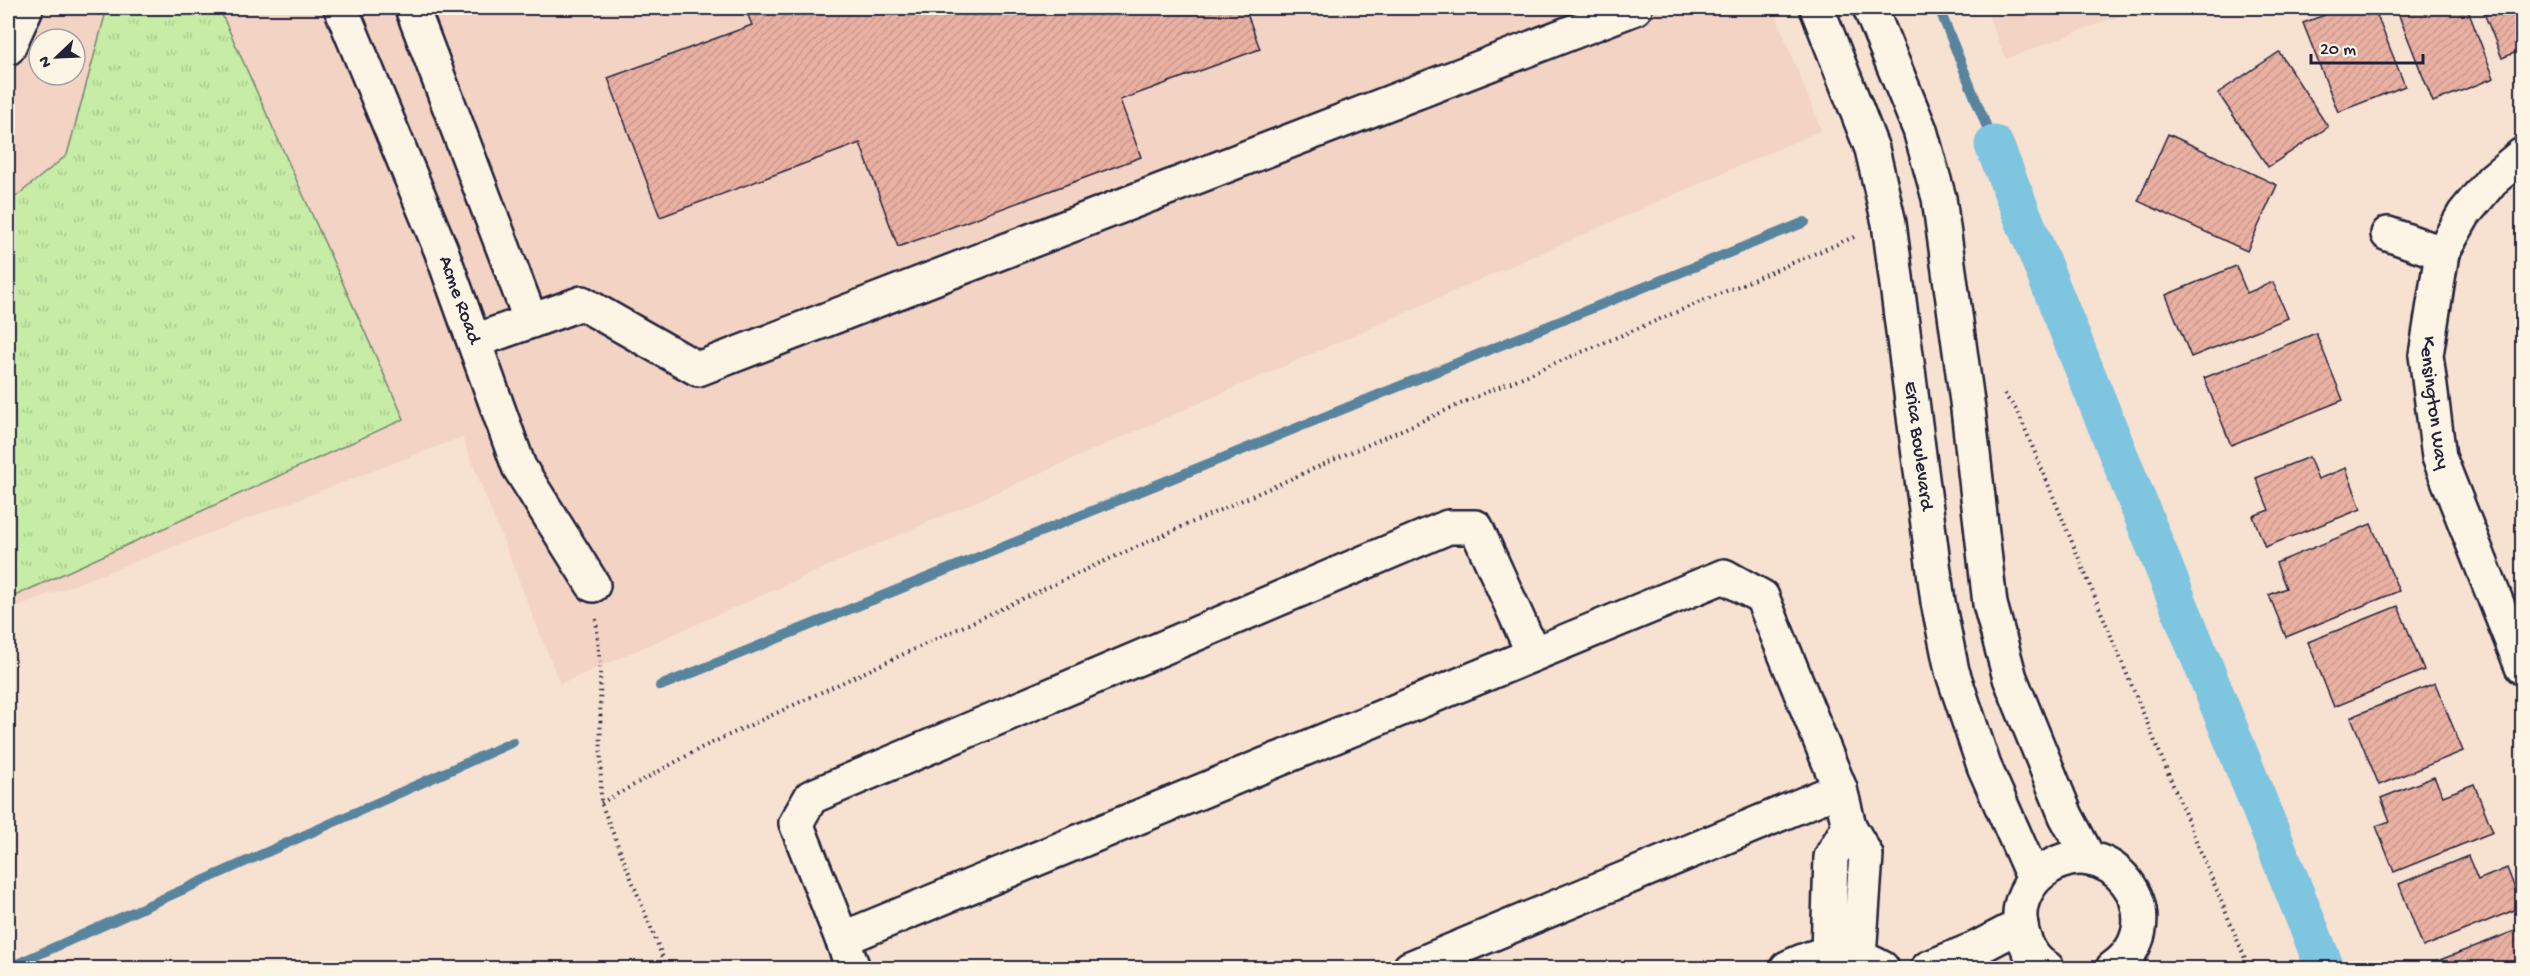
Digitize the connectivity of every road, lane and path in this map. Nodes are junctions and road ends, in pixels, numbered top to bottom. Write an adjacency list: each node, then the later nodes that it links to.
1 (26, 8): 7 (street)
2 (341, 8): 13 (street, Acme Road)
3 (412, 8): 12 (street)
4 (1635, 8): 12 (street)
5 (1817, 8): 9 (street, Erica Boulevard)
6 (1870, 8): 20 (street)
7 (8, 48)
8 (2523, 155): 11 (street, Kensington Way)
9 (1889, 223): 19 (path); 21 (street, Erica Boulevard)
10 (2388, 234): 11 (street)
11 (2442, 253): 17 (street, Kensington Way)
12 (531, 321): 13 (street)
13 (475, 341): 15 (street, Acme Road)
14 (2000, 389): 31 (path)
15 (593, 585): 19 (path)
16 (1533, 653): 18 (street); 23 (street); 23 (street)
17 (2523, 667)
18 (1840, 789): 24 (street); 28 (street)
19 (601, 803): 27 (path)
20 (2090, 859): 21 (street); 25 (street)
21 (2034, 879): 22 (street)
22 (2021, 925): 26 (street); 30 (street)
23 (848, 954)
24 (1857, 959): 29 (street)
25 (2125, 964)
26 (2042, 968)
27 (667, 969)
28 (1410, 969)
29 (1787, 969)
30 (1928, 969)
31 (2249, 969)

